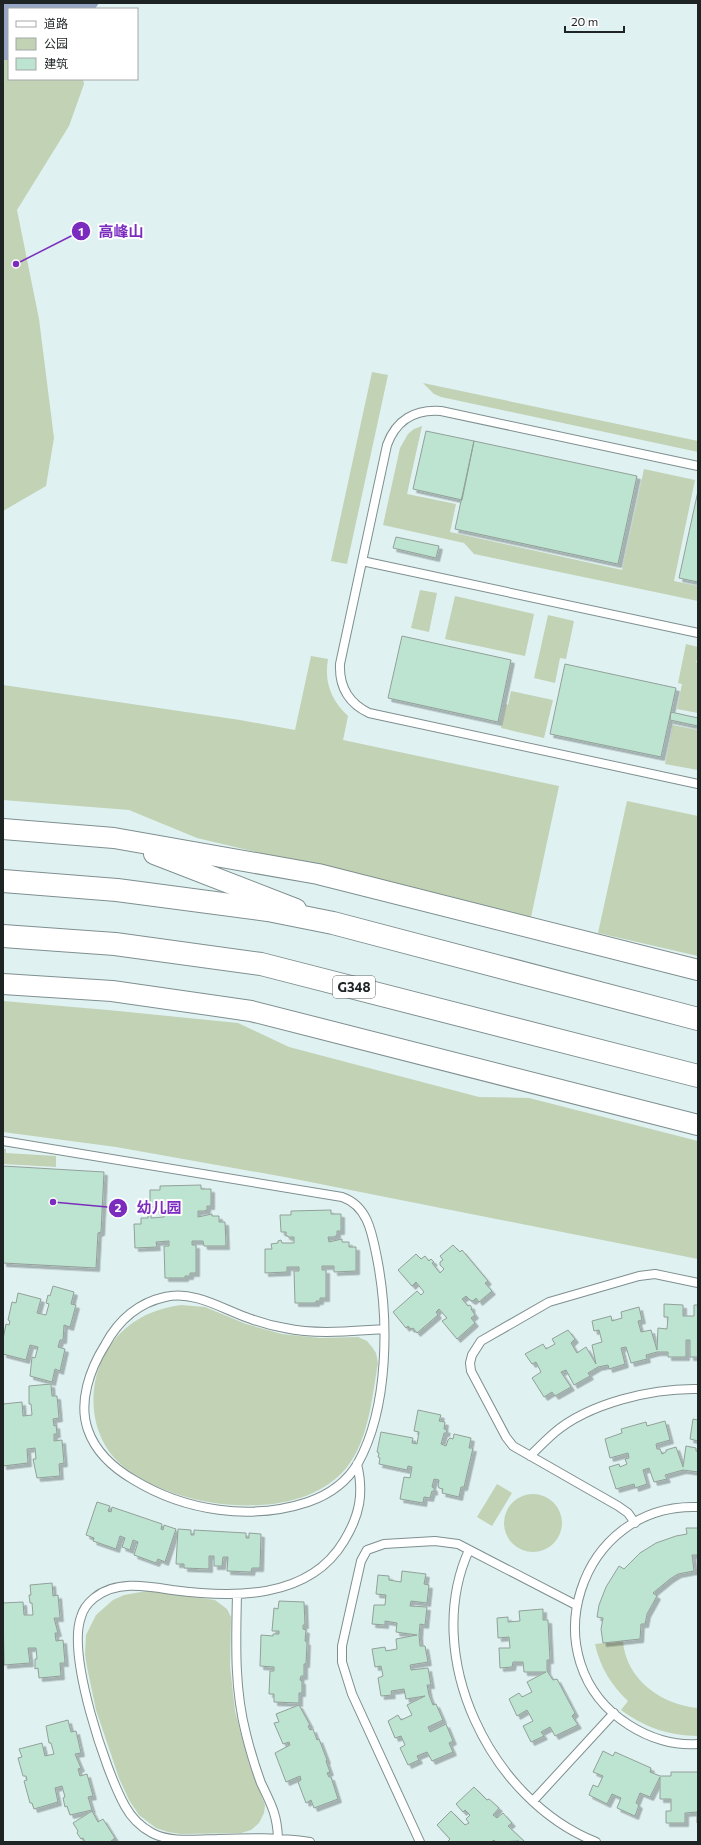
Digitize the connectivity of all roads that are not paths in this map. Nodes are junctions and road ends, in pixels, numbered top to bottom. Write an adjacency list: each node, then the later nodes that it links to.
1 (698, 466): 2 (lane)
2 (362, 561): 3 (lane); 4 (lane)
3 (698, 633)
4 (698, 784)
5 (3, 829): 6 (street)
6 (114, 838): 8 (street); 10 (street)
7 (3, 881): 8 (highway)
8 (333, 924): 12 (highway)
9 (3, 936): 13 (highway, G348)
10 (698, 970)
11 (3, 984): 14 (street)
12 (698, 1019)
13 (698, 1076)
14 (698, 1125)
15 (3, 1141): 17 (lane)
16 (698, 1283): 19 (lane)
17 (384, 1329): 20 (lane); 20 (lane)
18 (698, 1389): 19 (lane)
19 (530, 1456): 22 (lane)
20 (357, 1464): 24 (lane)
21 (698, 1507): 22 (lane)
22 (635, 1523): 25 (lane)
23 (469, 1550): 25 (lane); 28 (lane); 31 (lane)
24 (237, 1594): 29 (lane); 29 (lane)
25 (576, 1605): 26 (lane)
26 (614, 1713): 27 (lane); 28 (lane)
27 (698, 1744)
28 (533, 1801): 32 (lane)
29 (278, 1838): 30 (lane)
30 (310, 1842)
31 (420, 1842)
32 (596, 1842)

